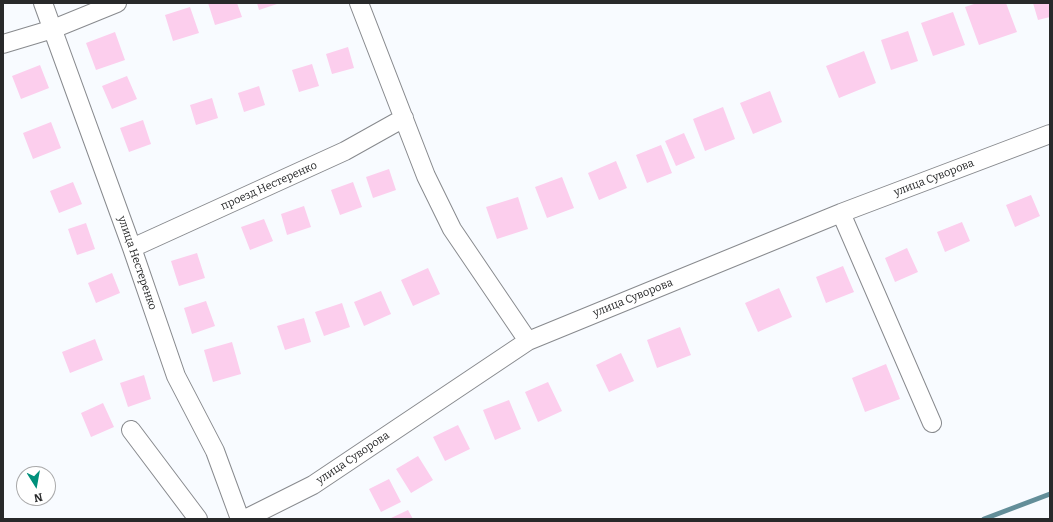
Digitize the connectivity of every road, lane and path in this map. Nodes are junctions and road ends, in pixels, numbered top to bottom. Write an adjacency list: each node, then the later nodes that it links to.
1 (43, 3): 4 (street, улица Нестеренко)
2 (117, 3): 4 (street)
3 (359, 3): 6 (street)
4 (53, 29): 5 (street); 9 (street, улица Нестеренко)
5 (3, 44)
6 (404, 118): 9 (street, проезд Нестеренко); 10 (street)
7 (1050, 134): 8 (street, улица Суворова)
8 (841, 213): 10 (street, улица Суворова); 11 (street)
9 (132, 248): 14 (street, улица Нестеренко)
10 (528, 341): 15 (street, улица Суворова)
11 (932, 423)
12 (131, 430): 13 (street)
13 (198, 519)
14 (240, 519)
15 (245, 519)

